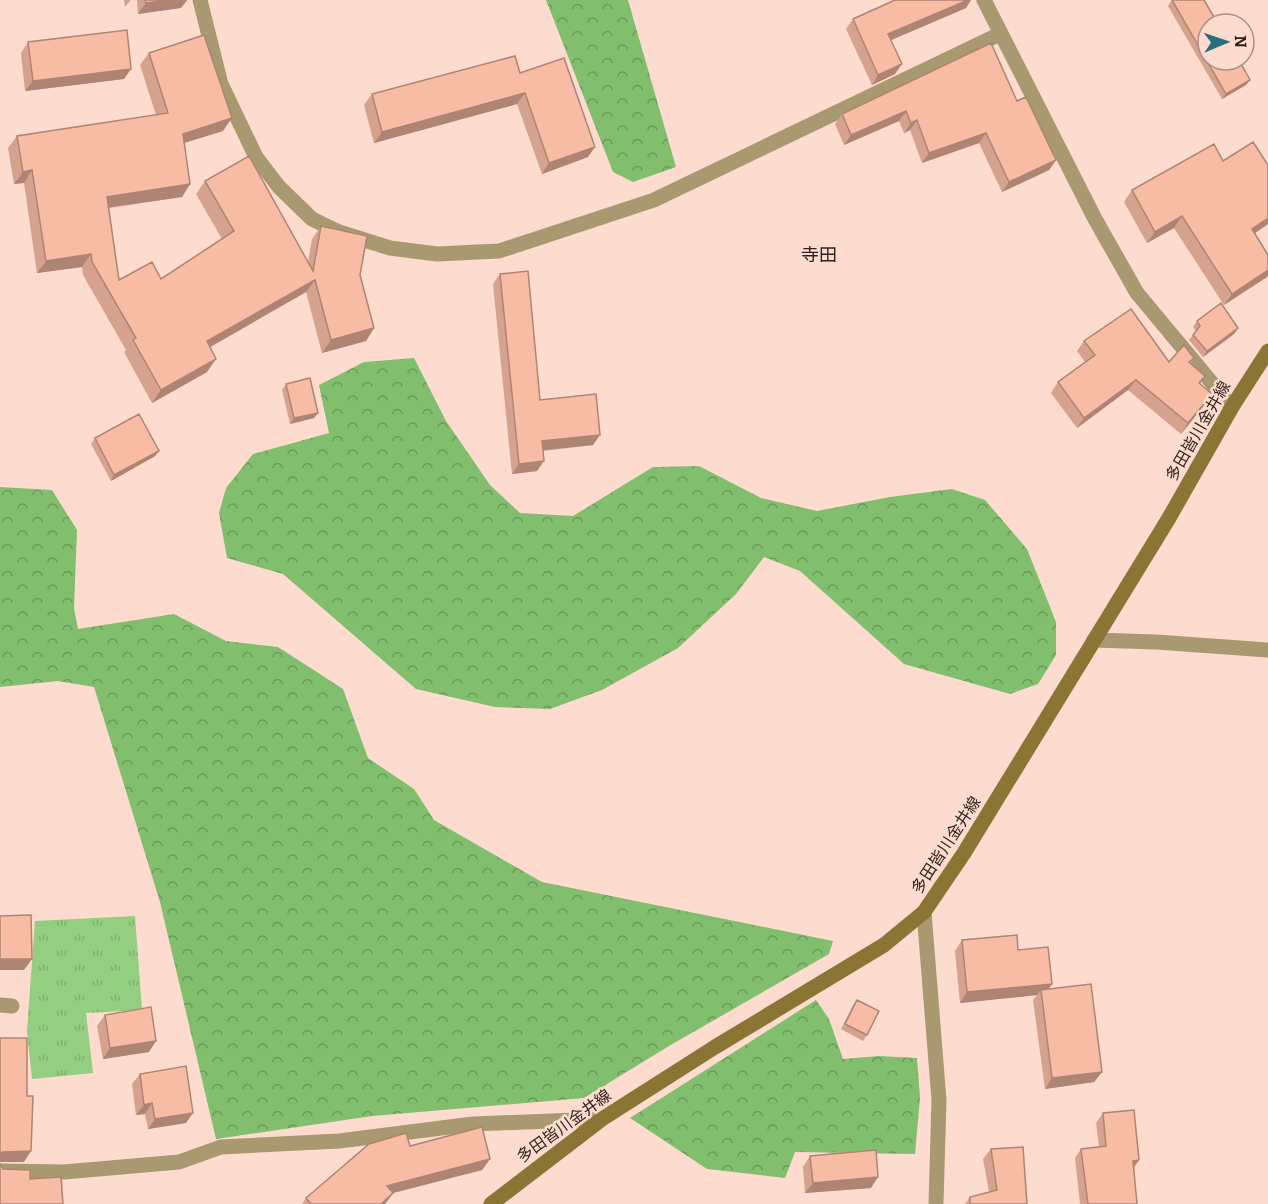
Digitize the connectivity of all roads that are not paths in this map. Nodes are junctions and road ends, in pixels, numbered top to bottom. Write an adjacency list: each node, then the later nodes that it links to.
1 (200, 0): 3 (street)
2 (984, 0): 3 (street)
3 (1000, 34): 5 (street)
4 (1268, 351): 5 (main road, 多田皆川金井線)
5 (1232, 407): 6 (main road, 多田皆川金井線)
6 (1094, 640): 7 (street); 8 (main road, 多田皆川金井線)
7 (1268, 650)
8 (924, 912): 9 (main road, 多田皆川金井線); 12 (street)
9 (602, 1119): 10 (street); 11 (main road, 多田皆川金井線)
10 (0, 1171)
11 (491, 1204)
12 (936, 1204)

